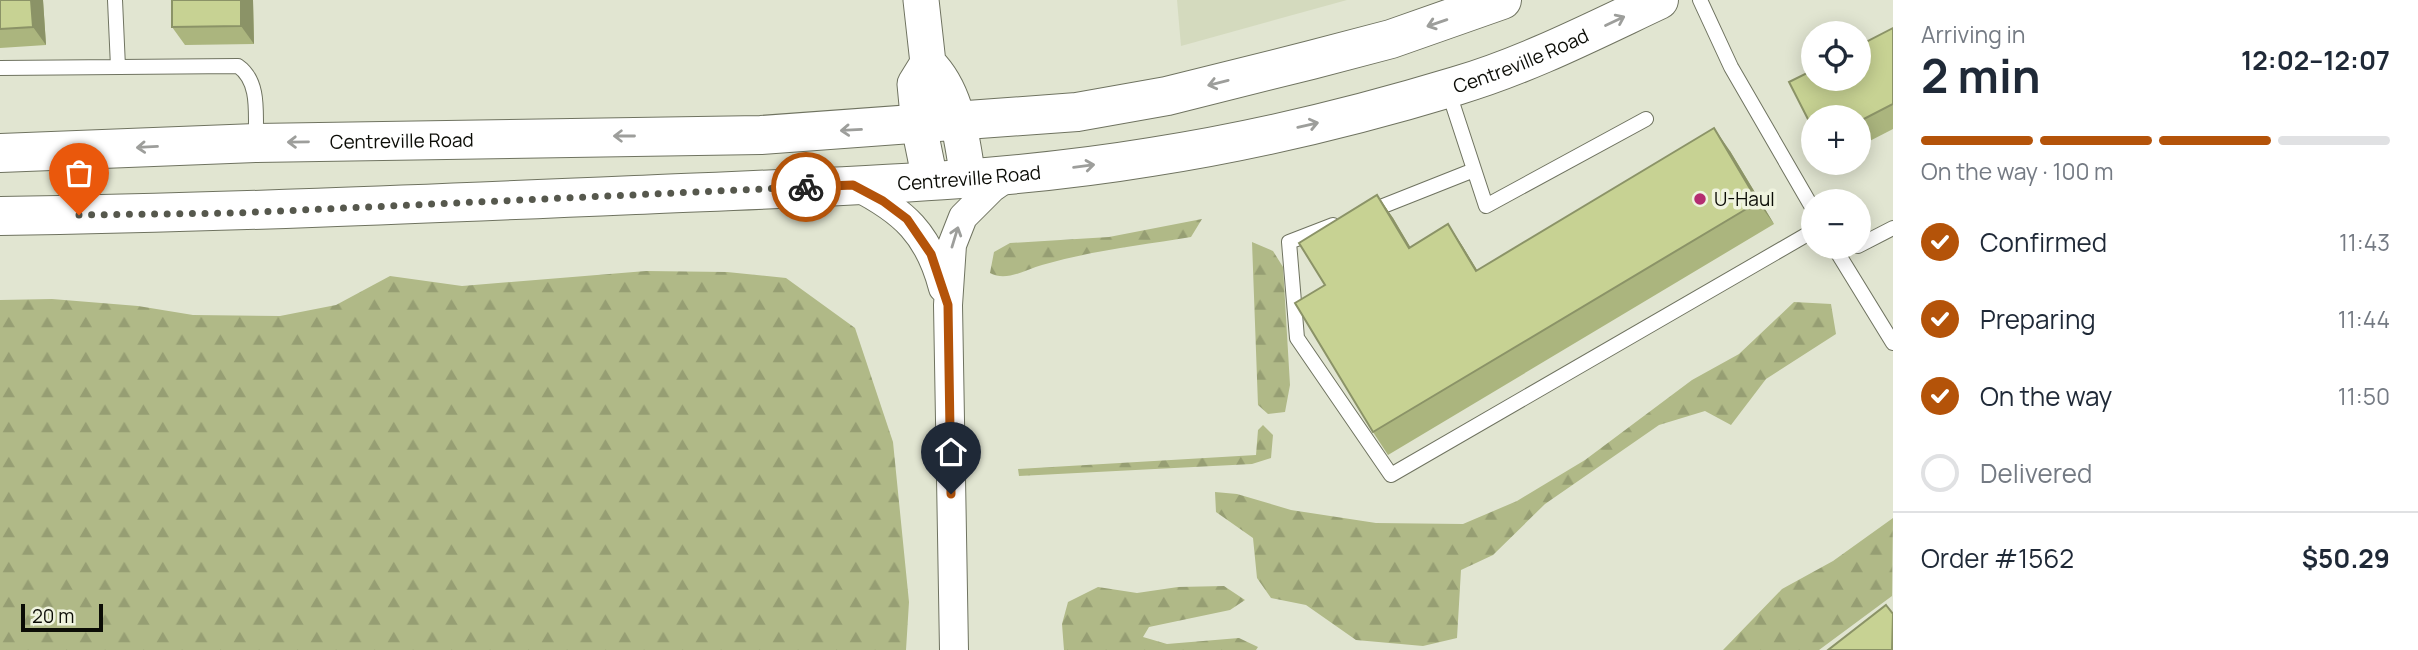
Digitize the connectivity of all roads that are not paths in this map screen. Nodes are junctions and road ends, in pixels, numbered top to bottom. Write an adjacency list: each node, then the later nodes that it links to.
1 (115, 0): 7 (lane)
2 (921, 0): 6 (street)
3 (1502, 0): 11 (highway, Centreville Road, one-way to 11)
4 (1659, 0): 9 (highway, Centreville Road, one-way to 4)
5 (1700, 0): 20 (lane)
6 (928, 63): 11 (street); 12 (street)
7 (118, 67): 8 (lane); 13 (lane)
8 (0, 68)
9 (1447, 88): 15 (lane); 16 (highway, Centreville Road, one-way to 9)
10 (1646, 119): 15 (lane)
11 (959, 122): 12 (highway, Centreville Road); 17 (street)
12 (919, 125): 13 (highway, Centreville Road, one-way to 13); 18 (street)
13 (256, 143): 14 (highway, Centreville Road, one-way to 14)
14 (0, 153)
15 (1474, 170): 23 (lane)
16 (1013, 174): 17 (highway, Centreville Road); 26 (street, one-way to 16)
17 (968, 177): 18 (highway, Centreville Road)
18 (930, 180): 19 (highway, Centreville Road)
19 (853, 185): 21 (highway, Centreville Road); 26 (street)
20 (1801, 189)
21 (0, 216)
22 (1893, 228): 24 (lane)
23 (1801, 238)
24 (1871, 239)
25 (1842, 259): 27 (lane)
26 (948, 305): 28 (street)
27 (1893, 343)
28 (954, 650)

